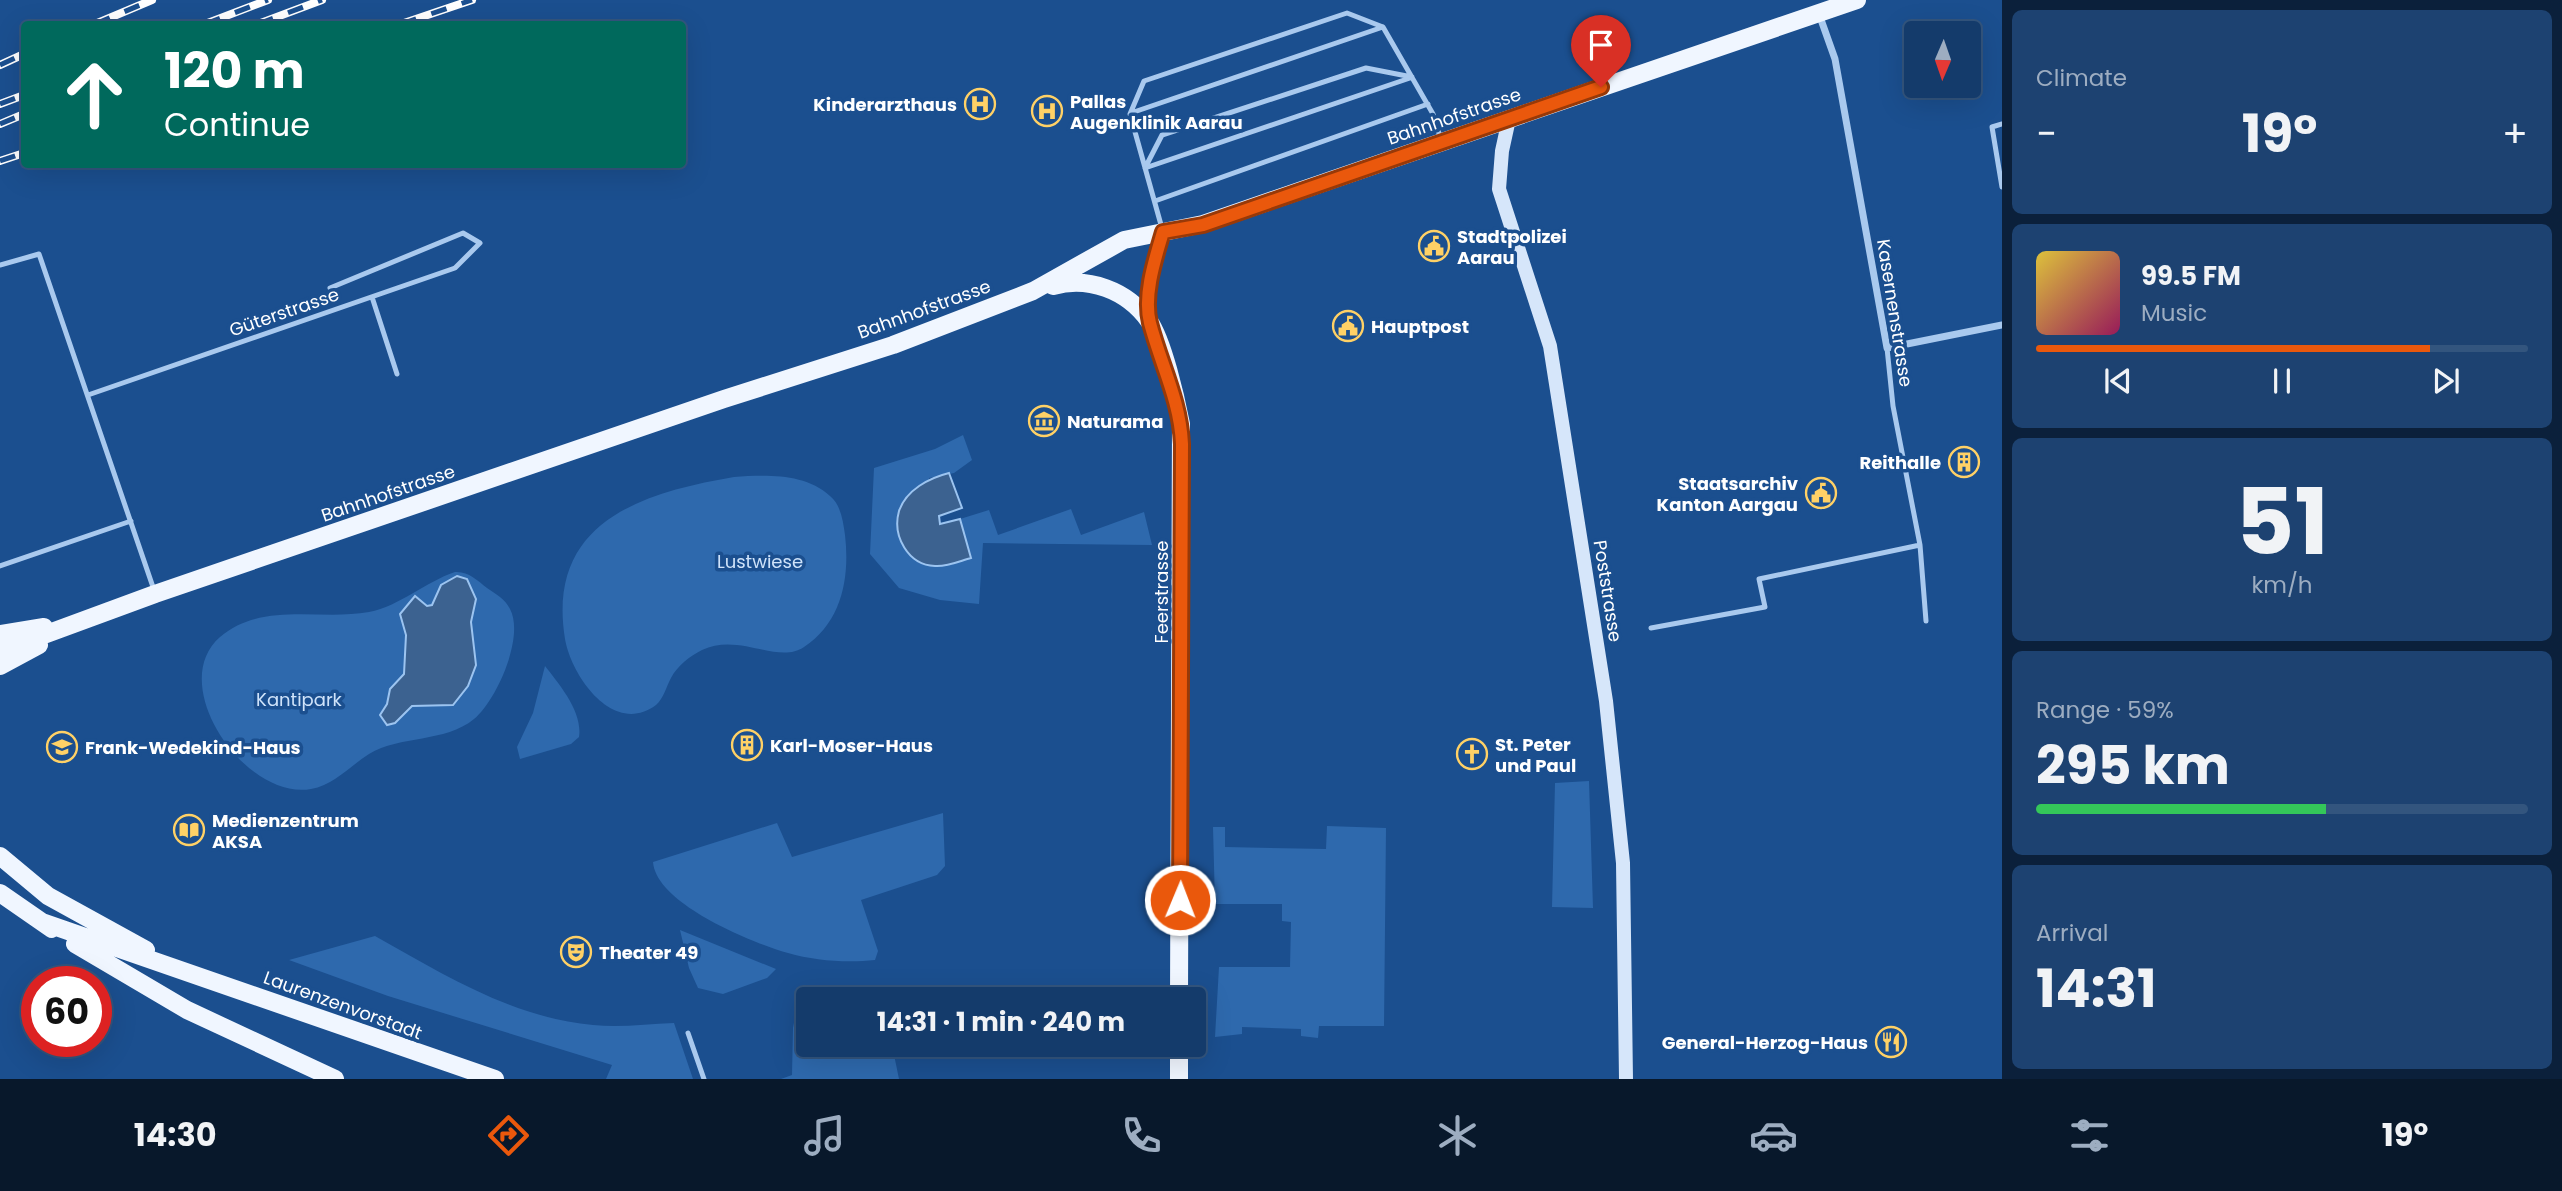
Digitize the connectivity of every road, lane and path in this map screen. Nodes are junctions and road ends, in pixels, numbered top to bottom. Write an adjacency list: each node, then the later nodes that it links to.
1 (1857, 0): 2 (main road, Bahnhofstrasse)
2 (1819, 13): 7 (main road, Bahnhofstrasse); 20 (street, Kasernenstrasse)
3 (1383, 27): 4 (lane); 6 (lane); 6 (lane)
4 (1412, 77): 5 (lane); 10 (lane); 10 (lane)
5 (1428, 104): 9 (lane); 12 (lane)
6 (1130, 114): 10 (lane)
7 (1509, 120): 9 (main road, Bahnhofstrasse); 44 (main road, Poststrasse)
8 (2002, 124): 11 (lane)
9 (1442, 143): 13 (main road, Bahnhofstrasse)
10 (1145, 168): 12 (lane)
11 (2002, 187)
12 (1155, 201): 13 (lane)
13 (1163, 232): 16 (main road, Bahnhofstrasse); 18 (lane)
14 (0, 265): 22 (lane)
15 (330, 288): 17 (lane, Güterstrasse)
16 (1033, 291): 18 (main road, Feerstrasse); 26 (main road, Bahnhofstrasse)
17 (372, 297): 21 (lane); 22 (lane, Güterstrasse)
18 (1150, 322): 37 (main road, Feerstrasse)
19 (2002, 325): 20 (street)
20 (1887, 348): 24 (lane, Kasernenstrasse)
21 (397, 374)
22 (88, 394): 23 (lane)
23 (131, 521): 25 (lane); 26 (lane)
24 (1920, 545): 27 (lane, Kasernenstrasse); 29 (lane)
25 (0, 566)
26 (155, 594): 28 (main road, Bahnhofstrasse)
27 (1926, 621)
28 (78, 623): 30 (main road); 31 (main road, Bahnhofstrasse); 32 (main road)
29 (1651, 628)
30 (0, 634)
31 (0, 651)
32 (0, 666)
33 (0, 856): 36 (main road, Laurenzenvorstadt)
34 (0, 893): 35 (main road, Laurenzenvorstadt)
35 (42, 922): 36 (main road, Laurenzenvorstadt); 40 (main road, Laurenzenvorstadt)
36 (177, 967): 41 (main road, Laurenzenvorstadt)
37 (1179, 987)
38 (688, 1033): 42 (lane)
39 (1179, 1057): 43 (main road)
40 (329, 1078)
41 (495, 1079)
42 (704, 1079)
43 (1179, 1079)
44 (1626, 1079)

